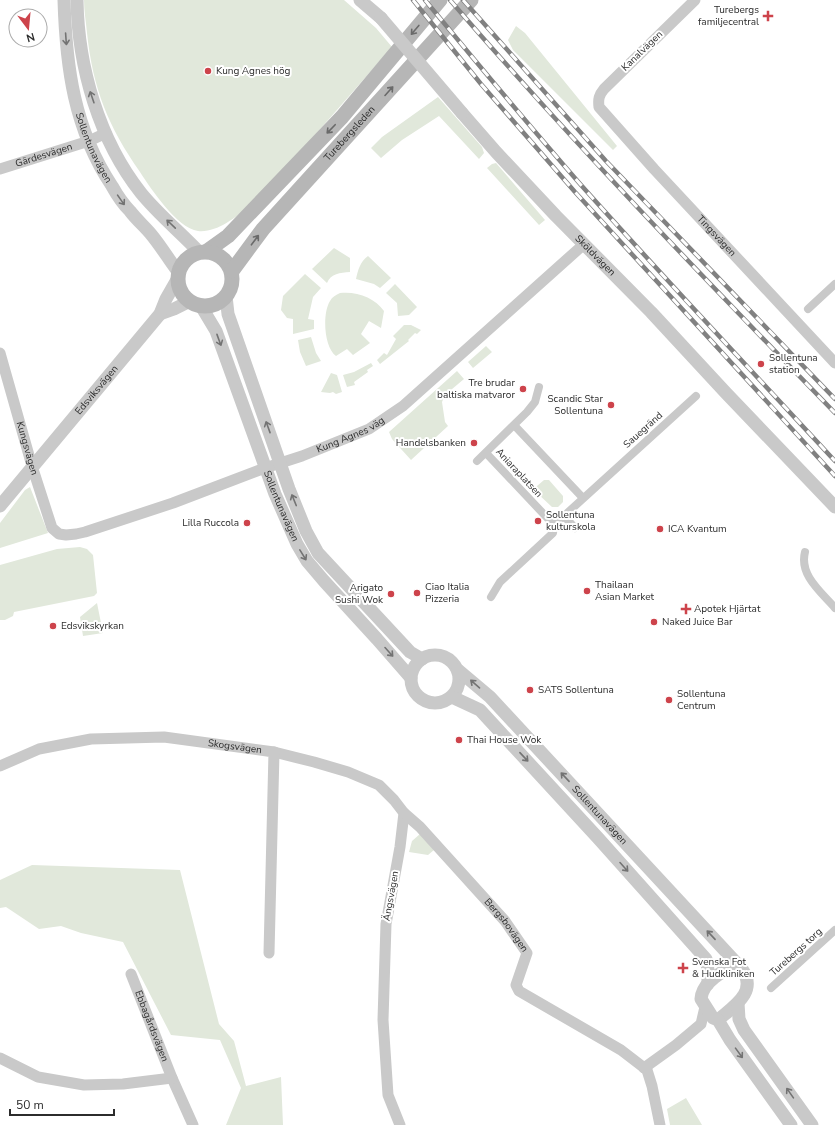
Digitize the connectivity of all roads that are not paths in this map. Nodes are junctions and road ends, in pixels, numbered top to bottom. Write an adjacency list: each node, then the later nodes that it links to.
1 (64, 0): 9 (street, Sollentunavägen, one-way to 9)
2 (78, 0): 8 (street, Sollentunavägen, one-way to 2)
3 (360, 0): 11 (street, Sköldvägen, bridge)
4 (440, 0): 12 (main road, Turebergsleden, one-way to 12)
5 (471, 0): 13 (main road, Turebergsleden, one-way to 5)
6 (695, 0): 7 (street, Kanalvägen)
7 (599, 107): 21 (street, Tingsvägen)
8 (106, 134): 9 (street, Gärdesvägen); 12 (street, Sollentunavägen, one-way to 8)
9 (88, 141): 10 (street, Gärdesvägen); 14 (street, Sollentunavägen, one-way to 14)
10 (0, 169)
11 (583, 245): 27 (street, Kung Agnes väg); 32 (street, Sköldvägen)
12 (203, 251): 13 (main road); 14 (main road, Turebergsleden)
13 (232, 271): 16 (main road, Turebergsleden)
14 (178, 275): 17 (main road); 19 (street, Edsviksvägen)
15 (835, 284): 18 (street)
16 (226, 296): 17 (main road); 27 (street, Sollentunavägen, one-way to 16)
17 (196, 303): 19 (street); 29 (street, Sollentunavägen, one-way to 29)
18 (808, 308)
19 (160, 314): 28 (street, Edsviksvägen)
20 (0, 353): 28 (street, Kungsvägen)
21 (835, 363)
22 (539, 387): 24 (street)
23 (696, 396): 30 (street, Sauegränd)
24 (514, 425): 25 (street); 30 (street)
25 (486, 453): 26 (street); 34 (street, Aniaraplatsen)
26 (477, 461)
27 (281, 464): 29 (street, Kung Agnes väg); 40 (street, Sollentunavägen, one-way to 27)
28 (32, 466): 31 (street, Edsviksvägen); 36 (street, Kungsvägen)
29 (265, 468): 36 (street, Kung Agnes väg); 42 (street, Sollentunavägen, one-way to 42)
30 (583, 498): 33 (street, Sauegränd)
31 (0, 506)
32 (835, 507)
33 (564, 516): 34 (street, Sauegränd); 35 (street)
34 (554, 525): 38 (street, Sauegränd)
35 (575, 528)
36 (66, 535)
37 (805, 552): 39 (street)
38 (491, 597)
39 (835, 608)
40 (422, 659): 41 (street); 42 (street)
41 (458, 670): 43 (street); 49 (street, Sollentunavägen, one-way to 41)
42 (411, 678): 43 (street)
43 (452, 696): 51 (street, Sollentunavägen, one-way to 51)
44 (274, 752): 45 (street, Skogsvägen); 46 (street); 48 (street, Skogsvägen)
45 (0, 766)
46 (404, 813): 58 (street, Bergsbovägen); 61 (street, Ängsvägen)
47 (835, 930): 52 (street, Turebergs torg)
48 (269, 952)
49 (738, 964): 51 (street); 53 (street, Sollentunavägen)
50 (131, 974): 59 (street, Ebbagårdsvägen)
51 (708, 984): 54 (street, Sollentunavägen)
52 (771, 988)
53 (738, 1003): 55 (street, Sollentunavägen); 64 (street, one-way to 53)
54 (705, 1007): 55 (street); 56 (street)
55 (716, 1019): 56 (street); 63 (street, one-way to 63)
56 (676, 1045): 58 (street)
57 (0, 1058): 59 (street)
58 (644, 1068): 62 (street, Bergsbovägen)
59 (172, 1078): 60 (street, Ebbagårdsvägen)
60 (193, 1125)
61 (400, 1125)
62 (660, 1125)
63 (790, 1125)
64 (812, 1125)

